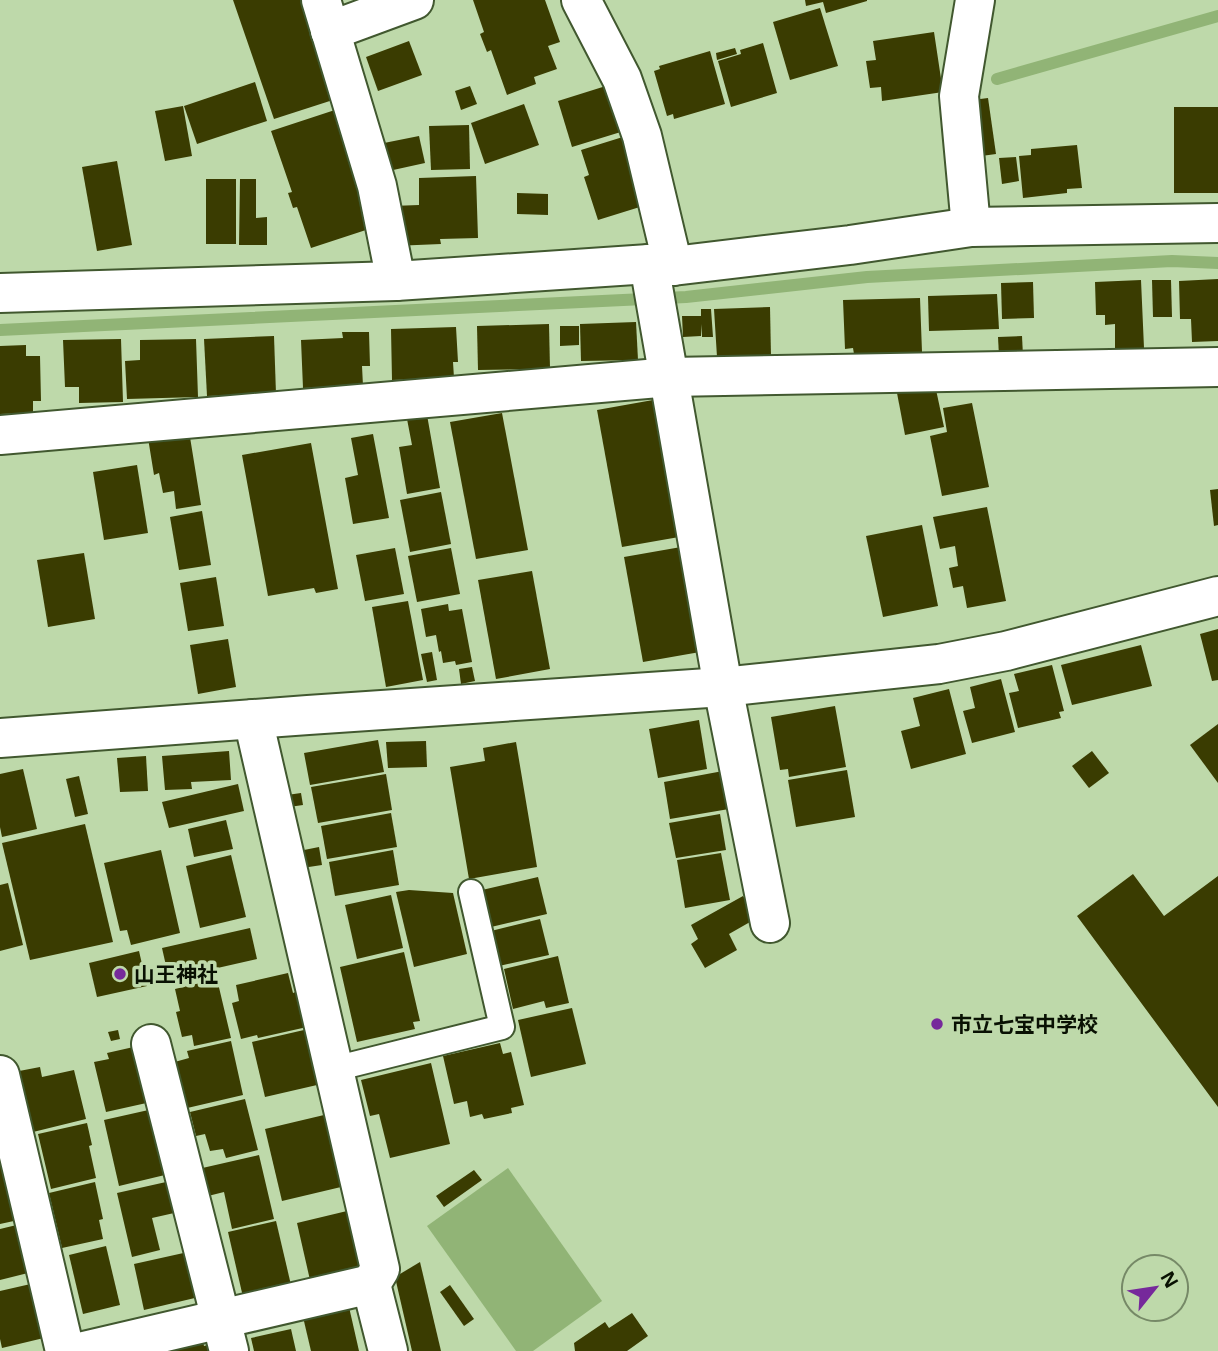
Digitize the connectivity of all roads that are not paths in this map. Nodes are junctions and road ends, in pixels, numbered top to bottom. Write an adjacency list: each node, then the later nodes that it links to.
1 (414, 0): 4 (street)
2 (581, 0): 7 (street)
3 (975, 0): 6 (street)
4 (325, 15): 8 (street)
5 (1218, 223): 6 (street)
6 (971, 227): 7 (street)
7 (658, 270): 8 (street); 11 (street)
8 (396, 281): 9 (street)
9 (0, 293)
10 (1218, 367): 11 (street)
11 (670, 377): 12 (street); 14 (street)
12 (0, 435)
13 (1218, 596): 14 (street)
14 (723, 687): 15 (street); 18 (street)
15 (253, 719): 16 (street); 20 (street)
16 (0, 738)
17 (471, 892): 20 (lane)
18 (770, 923)
19 (151, 1044): 23 (street)
20 (334, 1069): 22 (street)
21 (0, 1075): 24 (street)
22 (371, 1284): 23 (street); 26 (street)
23 (225, 1335): 25 (street)
24 (65, 1351)
25 (84, 1351)
26 (388, 1351)

